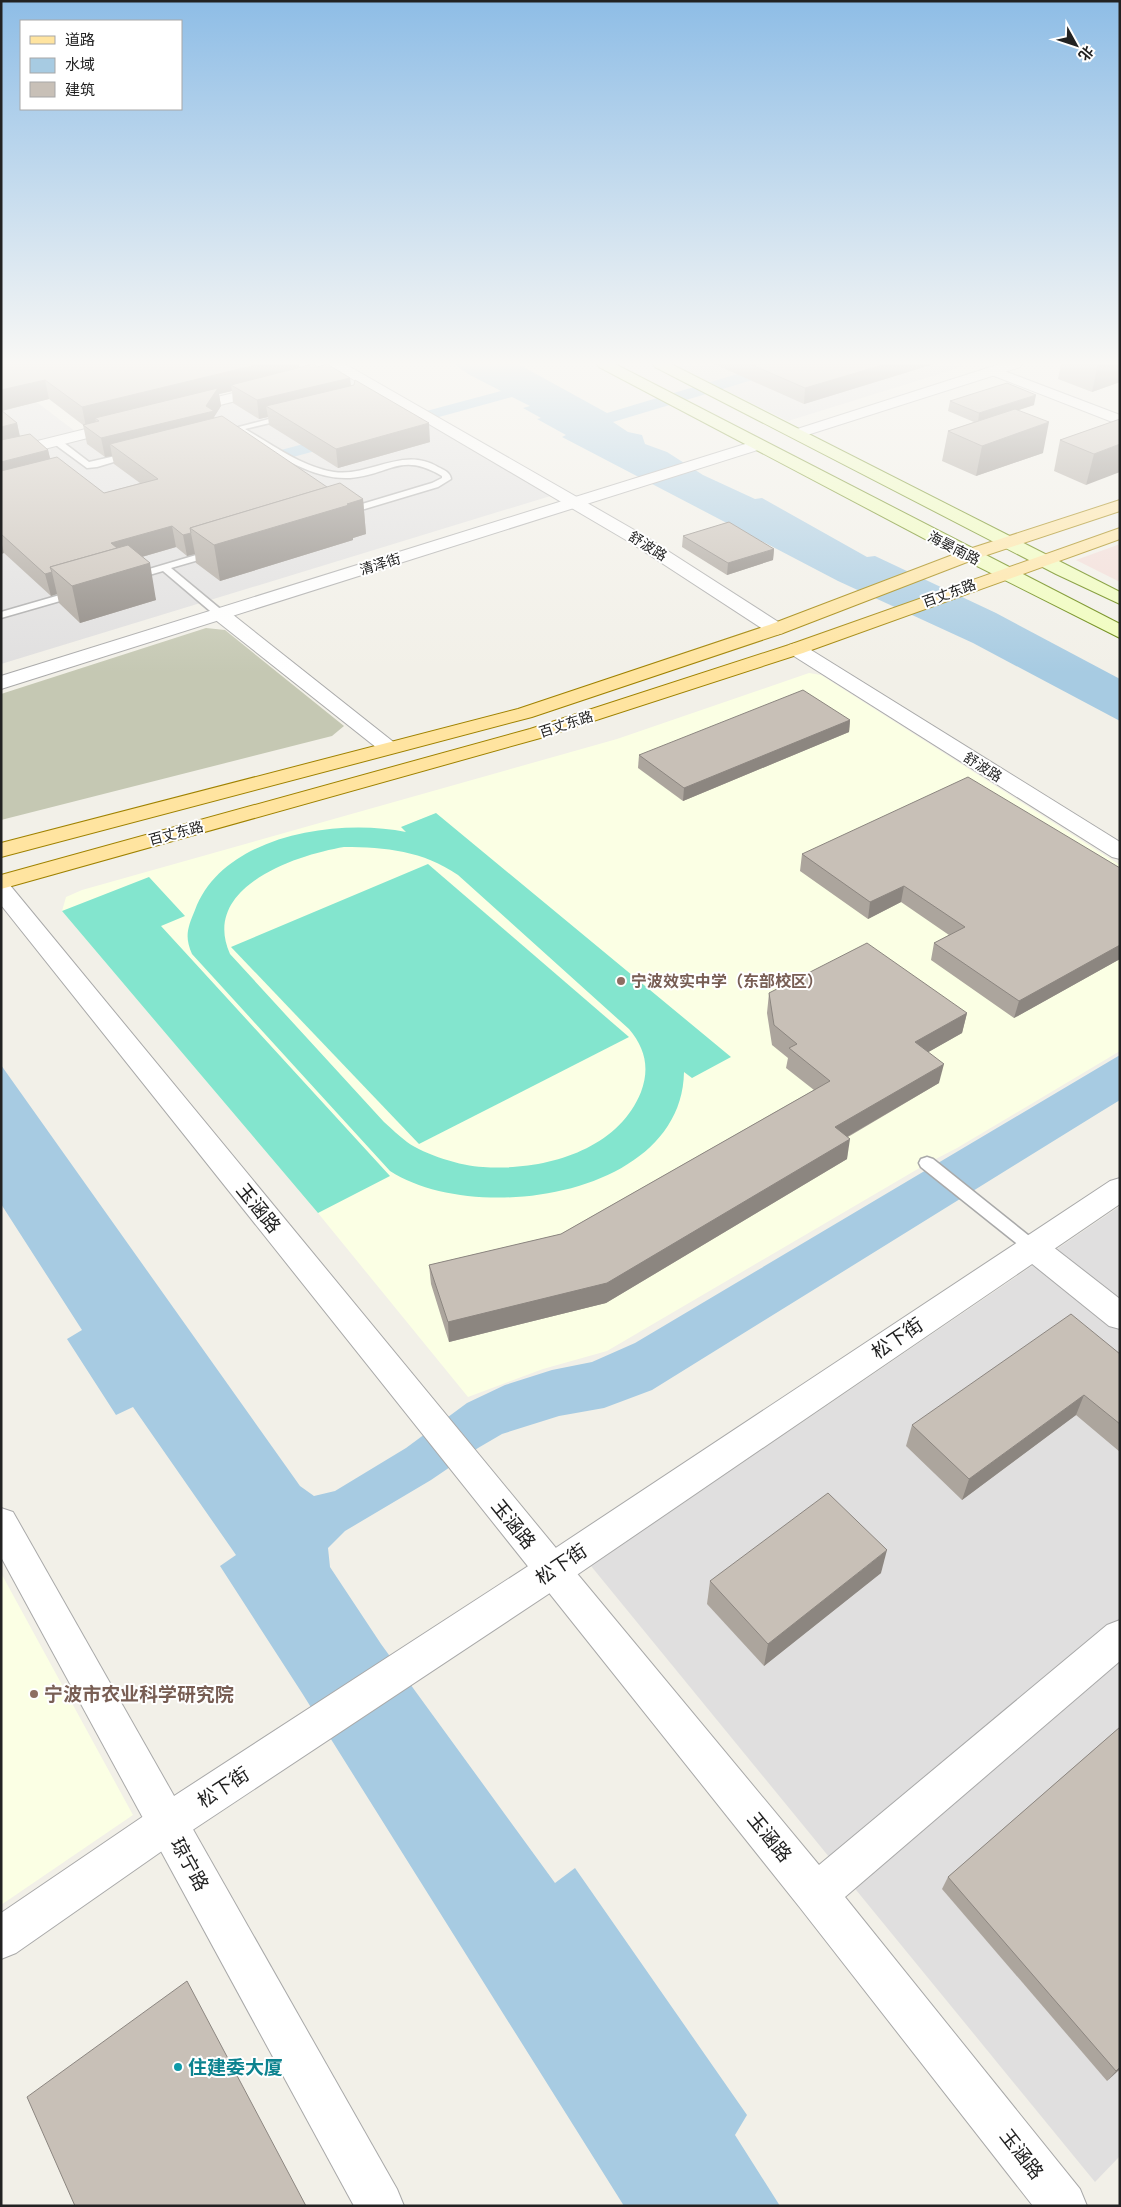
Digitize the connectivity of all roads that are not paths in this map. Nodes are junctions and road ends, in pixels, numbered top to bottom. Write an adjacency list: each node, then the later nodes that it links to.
1 (81, 467): 9 (lane)
2 (310, 467): 3 (lane)
3 (385, 467)
4 (436, 467): 12 (lane)
5 (510, 467): 10 (street, 舒波路)
6 (669, 467): 10 (street, 清泽街)
7 (800, 467): 16 (main road, 海晏南路)
8 (862, 467): 14 (main road, 海晏南路)
9 (73, 470)
10 (568, 499): 24 (street, 清泽街); 26 (street, 舒波路)
11 (1120, 505): 14 (main road, 百丈东路)
12 (333, 516)
13 (1120, 533): 17 (main road, 百丈东路)
14 (1006, 543): 16 (main road, 百丈东路); 17 (main road, 海晏南路)
15 (222, 551): 18 (lane)
16 (969, 556): 19 (main road, 海晏南路); 26 (main road, 百丈东路)
17 (1042, 560): 19 (main road, 百丈东路); 22 (main road, 海晏南路)
18 (165, 568): 20 (lane); 24 (lane)
19 (1003, 573): 27 (main road, 海晏南路); 28 (main road, 百丈东路)
20 (119, 581)
21 (92, 589): 25 (lane)
22 (1120, 599)
23 (1, 604): 25 (lane)
24 (215, 610): 29 (street, 清泽街); 30 (street, 清泽街); 31 (street)
25 (5, 614)
26 (776, 629): 31 (main road, 百丈东路)
27 (1120, 632)
28 (796, 649): 33 (street, 舒波路); 34 (main road, 百丈东路)
29 (1, 670)
30 (1, 683)
31 (389, 748): 32 (main road, 百丈东路)
32 (1, 850)
33 (1120, 852)
34 (1, 882)
35 (1, 889): 41 (street, 玉涵路)
36 (928, 1163): 38 (lane)
37 (1120, 1189): 38 (street, 松下街)
38 (1032, 1247): 39 (street); 41 (street, 松下街)
39 (1120, 1317)
40 (1, 1523): 43 (street, 琼宁路)
41 (552, 1571): 43 (street, 松下街); 44 (street, 玉涵路)
42 (1120, 1637): 44 (street)
43 (168, 1823): 45 (street, 松下街); 46 (street, 琼宁路)
44 (816, 1894): 47 (street, 玉涵路)
45 (1, 1938)
46 (380, 2206)
47 (1063, 2206)

